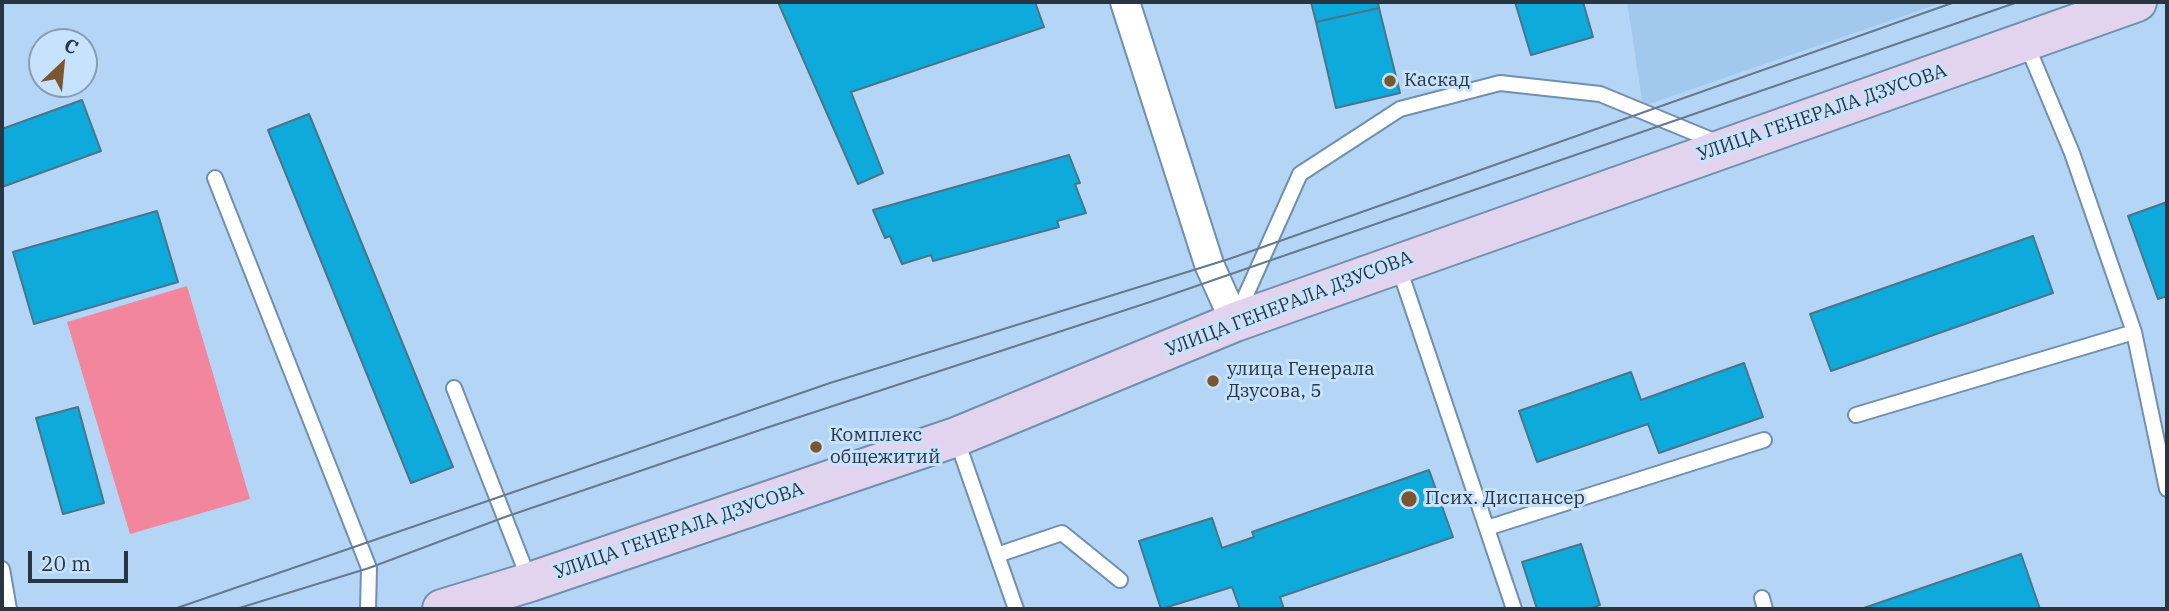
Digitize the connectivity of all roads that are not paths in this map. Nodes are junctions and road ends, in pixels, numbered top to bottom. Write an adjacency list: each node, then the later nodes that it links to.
1 (1125, 2): 7 (street)
2 (2137, 2): 3 (street, УЛИЦА ГЕНЕРАЛА ДЗУСОВА)
3 (2025, 41): 4 (street, УЛИЦА ГЕНЕРАЛА ДЗУСОВА); 8 (lane)
4 (1727, 146): 6 (street, УЛИЦА ГЕНЕРАЛА ДЗУСОВА); 7 (lane)
5 (215, 178): 20 (lane)
6 (1397, 263): 7 (street, УЛИЦА ГЕНЕРАЛА ДЗУСОВА); 14 (lane)
7 (1235, 322): 11 (street, УЛИЦА ГЕНЕРАЛА ДЗУСОВА)
8 (2134, 332): 10 (lane); 13 (lane)
9 (454, 388): 18 (lane)
10 (1856, 415)
11 (956, 437): 15 (lane); 18 (street, УЛИЦА ГЕНЕРАЛА ДЗУСОВА)
12 (1763, 440): 14 (lane)
13 (2167, 489)
14 (1487, 528): 23 (lane)
15 (997, 555): 17 (lane); 22 (lane)
16 (2, 569): 19 (lane)
17 (1120, 580)
18 (530, 582): 21 (street, УЛИЦА ГЕНЕРАЛА ДЗУСОВА)
19 (9, 609)
20 (368, 609)
21 (442, 609)
22 (1016, 609)
23 (1514, 609)

